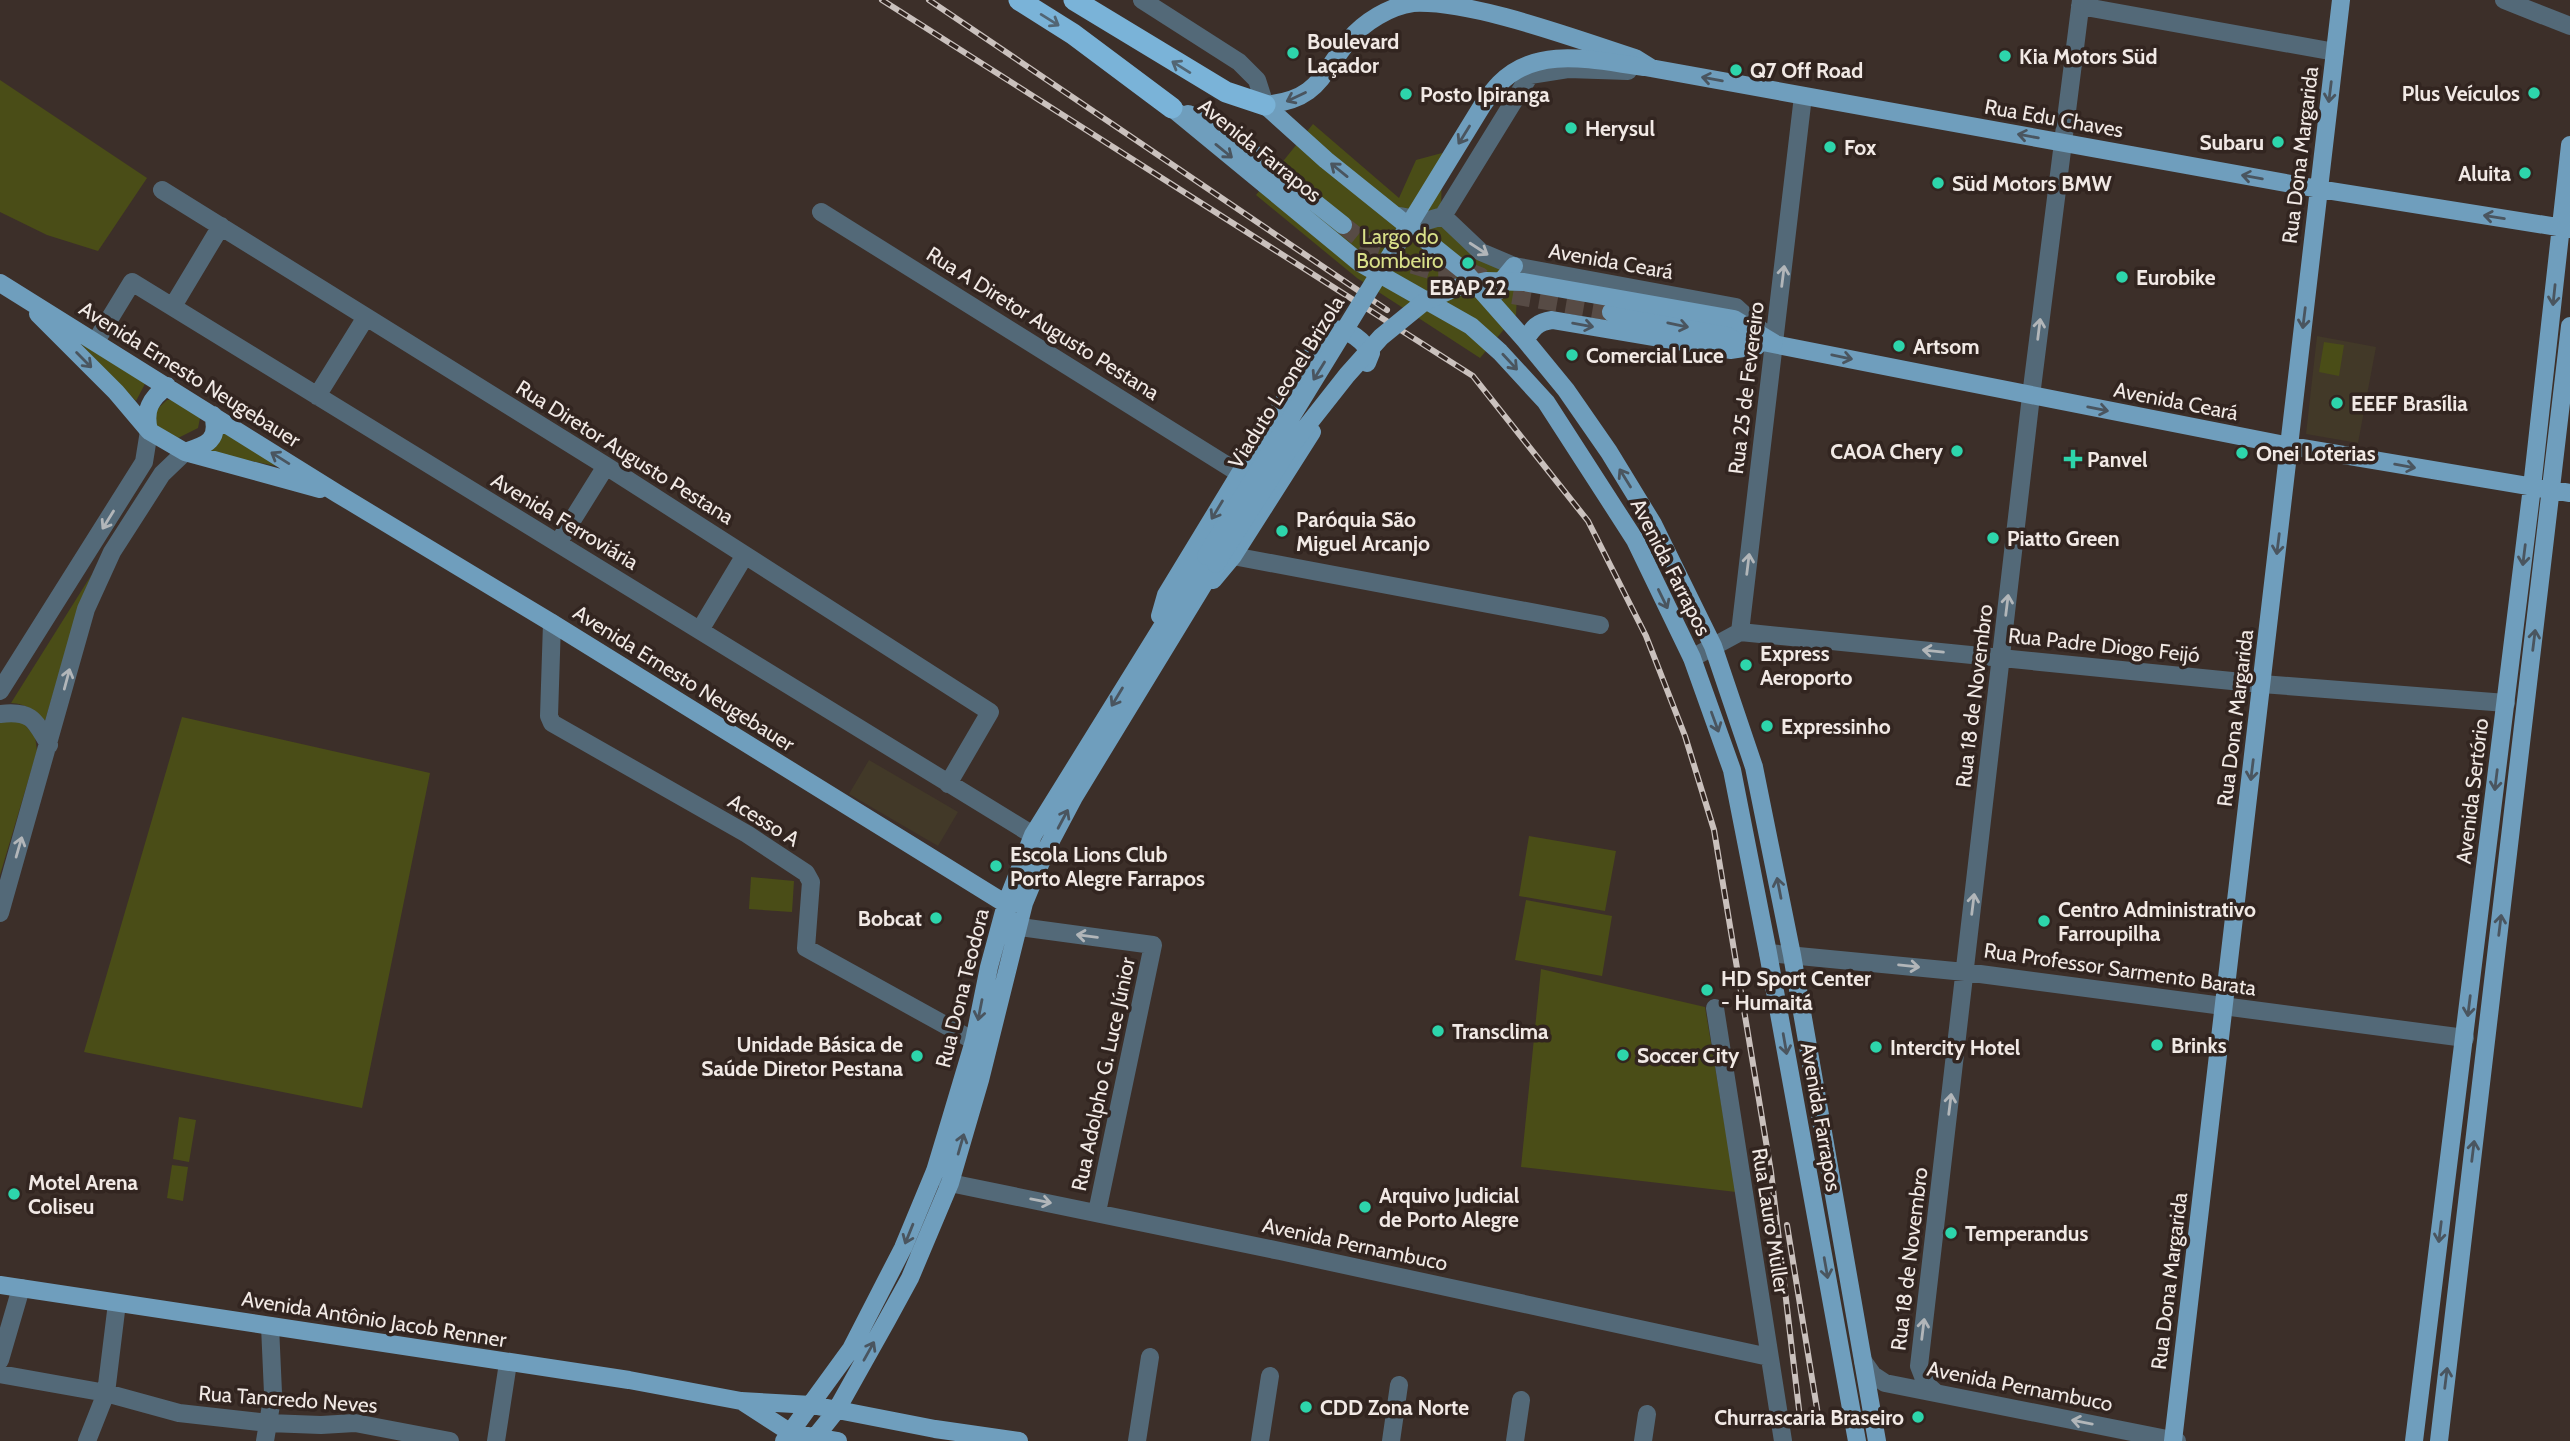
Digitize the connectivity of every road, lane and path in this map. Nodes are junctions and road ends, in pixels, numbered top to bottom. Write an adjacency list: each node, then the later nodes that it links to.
1 (1019, 0): 12 (highway, one-way to 12)
2 (1074, 0): 11 (highway, one-way to 2)
3 (1142, 0): 11 (street)
4 (2341, 0): 8 (main road, Rua Dona Margarida)
5 (2504, 0): 7 (street)
6 (2080, 3): 8 (street); 13 (street, Rua 18 de Novembro)
7 (2570, 26)
8 (2335, 52): 15 (main road, Rua Dona Margarida, one-way to 15)
9 (1648, 68): 10 (main road, Rua Edu Chaves, one-way to 9); 11 (main road, one-way to 11); 19 (street, Rua Edu Chaves); 48 (main road, Viaduto Leonel Brizola, one-way to 48, bridge)
10 (1803, 96): 13 (main road, Rua Edu Chaves, one-way to 10); 33 (street, Rua 25 de Fevereiro, one-way to 10)
11 (1265, 105): 18 (main road, Avenida Farrapos, one-way to 11)
12 (1172, 108): 20 (main road, Avenida Farrapos); 55 (main road, Avenida Farrapos, one-way to 55)
13 (2062, 142): 15 (main road, Rua Edu Chaves, one-way to 13); 36 (street, Rua 18 de Novembro, one-way to 13)
14 (2570, 145): 22 (main road, Avenida Sertório)
15 (2319, 189): 22 (main road, Rua Edu Chaves, one-way to 15); 39 (main road, Rua Dona Margarida, one-way to 39)
16 (162, 190): 21 (street, Rua Diretor Augusto Pestana)
17 (821, 212): 42 (street, Rua A Diretor Augusto Pestana)
18 (1391, 214): 19 (street); 26 (main road, Avenida Farrapos)
19 (1443, 216): 23 (street, Avenida Ceará, one-way to 23)
20 (1343, 225)
21 (221, 226): 27 (street); 29 (street, Rua Diretor Augusto Pestana)
22 (2566, 228): 43 (main road, Avenida Sertório, one-way to 43)
23 (1514, 266): 26 (main road); 33 (street, Avenida Ceará)
24 (0, 283): 25 (main road, Avenida Ernesto Neugebauer)
25 (18, 294): 32 (main road, Avenida Ernesto Neugebauer); 38 (main road, Avenida Ernesto Neugebauer, one-way to 38)
26 (1494, 304): 31 (main road, Avenida Farrapos)
27 (173, 306): 32 (street, Avenida Ferroviária); 35 (street, Avenida Ferroviária)
28 (1611, 312): 33 (main road, Avenida Ceará, one-way to 33)
29 (366, 317): 35 (street); 41 (street, Rua Diretor Augusto Pestana)
30 (2570, 326): 44 (main road, Avenida Sertório)
31 (1525, 340): 33 (main road, Avenida Ceará, one-way to 33); 54 (main road, Avenida Farrapos, one-way to 31)
32 (96, 341): 34 (main road, Avenida Ernesto Neugebauer)
33 (1774, 343): 36 (main road, Avenida Ceará, one-way to 36); 48 (main road, Viaduto Leonel Brizola, bridge); 52 (street, Rua 25 de Fevereiro, one-way to 33)
34 (167, 386): 37 (main road, Avenida Ernesto Neugebauer); 38 (main road)
35 (317, 396): 46 (street, Avenida Ferroviária)
36 (2031, 396): 39 (main road, Avenida Ceará, one-way to 39); 56 (street, Rua 18 de Novembro, one-way to 36)
37 (213, 415): 40 (main road); 45 (main road, Avenida Ernesto Neugebauer, one-way to 37)
38 (149, 431): 40 (main road, Avenida Ernesto Neugebauer); 58 (street, one-way to 58)
39 (2290, 446): 43 (main road, Avenida Ceará, one-way to 43); 57 (main road, Rua Dona Margarida, one-way to 57)
40 (185, 452): 45 (main road, Avenida Ernesto Neugebauer); 61 (street, one-way to 40)
41 (606, 466): 46 (street); 47 (street, Rua Diretor Augusto Pestana)
42 (1239, 472): 48 (main road); 53 (main road, one-way to 53)
43 (2532, 487): 44 (main road, Avenida Ceará); 59 (main road, Avenida Sertório, one-way to 59)
44 (2561, 491): 122 (main road, Avenida Sertório, one-way to 44)
45 (338, 494): 49 (main road, Avenida Ernesto Neugebauer)
46 (558, 543): 51 (street, Avenida Ferroviária)
47 (745, 555): 51 (street); 62 (street, Rua Diretor Augusto Pestana)
48 (1218, 558): 50 (street); 53 (main road, Rua Dona Teodora); 64 (main road, Rua Dona Teodora, one-way to 48)
49 (552, 623): 65 (main road, Avenida Ernesto Neugebauer); 75 (street, Acesso A)
50 (1600, 625)
51 (700, 630): 62 (street, Avenida Ferroviária)
52 (1740, 632): 54 (street); 56 (street, Rua Padre Diogo Feijó, one-way to 52)
53 (1153, 639): 63 (main road, Rua Dona Teodora, one-way to 63)
54 (1713, 646): 55 (street); 70 (main road, Avenida Farrapos, one-way to 54)
55 (1692, 658): 69 (main road, Avenida Farrapos, one-way to 69)
56 (2001, 658): 57 (street, Rua Padre Diogo Feijó); 71 (street, Rua 18 de Novembro, one-way to 56)
57 (2262, 684): 59 (street, Rua Padre Diogo Feijó); 72 (main road, Rua Dona Margarida, one-way to 72)
58 (0, 691)
59 (2506, 702): 74 (main road, Avenida Sertório, one-way to 74)
60 (0, 714): 61 (street)
61 (49, 745): 66 (street, one-way to 61)
62 (948, 784): 63 (street, Avenida Ferroviária)
63 (1033, 835): 65 (main road, Rua Dona Teodora)
64 (1024, 903): 65 (main road); 67 (main road, Rua Dona Teodora)
65 (1006, 904): 68 (main road, Rua Dona Teodora)
66 (0, 913)
67 (1020, 928): 68 (street); 77 (main road, Rua Dona Teodora, one-way to 67); 78 (street, Rua Adolpho G. Luce Júnior, one-way to 67)
68 (996, 944): 75 (main road, Rua Dona Teodora, one-way to 75)
69 (1768, 953): 70 (street, Rua Professor Sarmento Barata); 118 (main road, Avenida Farrapos, one-way to 118)
70 (1792, 955): 71 (street, Rua Professor Sarmento Barata, one-way to 71); 87 (main road, Avenida Farrapos)
71 (1965, 972): 72 (street, Rua Professor Sarmento Barata); 93 (street, Rua 18 de Novembro, one-way to 71)
72 (2225, 1006): 74 (street, Rua Professor Sarmento Barata); 120 (main road, Rua Dona Margarida)
73 (1715, 1007): 85 (street, Rua Lauro Müller)
74 (2465, 1038): 121 (main road, Avenida Sertório, one-way to 121)
75 (974, 1041): 76 (main road, Rua Dona Teodora)
76 (935, 1171): 77 (street, Avenida Pernambuco); 82 (main road, Rua Dona Teodora, one-way to 82)
77 (950, 1183): 78 (street, Avenida Pernambuco, one-way to 78); 82 (main road, Rua Dona Teodora)
78 (1097, 1212): 85 (street, Avenida Pernambuco)
79 (0, 1285): 80 (main road, Avenida Antônio Jacob Renner)
80 (20, 1288): 81 (main road, Avenida Antônio Jacob Renner); 86 (street)
81 (117, 1303): 83 (main road, Avenida Antônio Jacob Renner); 94 (street)
82 (879, 1316): 91 (main road, Rua Dona Teodora, one-way to 82); 97 (main road, Rua Dona Teodora)
83 (270, 1326): 88 (main road, Avenida Antônio Jacob Renner); 101 (street)
84 (1150, 1357): 112 (street)
85 (1769, 1357): 117 (street, Rua Lauro Müller)
86 (0, 1360)
87 (1863, 1361): 93 (street, Avenida Pernambuco); 119 (main road, Avenida Farrapos)
88 (508, 1363): 96 (main road, Avenida Antônio Jacob Renner); 110 (street)
89 (0, 1374): 94 (street, Rua Tancredo Neves)
90 (1270, 1376): 113 (street)
91 (853, 1381): 98 (main road, Rua Dona Teodora); 100 (main road)
92 (1399, 1385): 114 (street)
93 (1935, 1392): 120 (street, Avenida Pernambuco, one-way to 93)
94 (106, 1393): 101 (street, Rua Tancredo Neves); 107 (street)
95 (1521, 1400): 115 (street)
96 (741, 1401): 97 (main road, Avenida Antônio Jacob Renner); 104 (main road, Avenida Antônio Jacob Renner)
97 (812, 1405): 98 (main road, Avenida Antônio Jacob Renner); 104 (main road, Rua Dona Teodora)
98 (836, 1411): 100 (main road, Avenida Antônio Jacob Renner); 105 (main road, Rua Dona Teodora)
99 (1647, 1414): 116 (street)
100 (873, 1418): 103 (main road, Avenida Antônio Jacob Renner)
101 (268, 1423): 102 (street, Rua Tancredo Neves); 108 (street)
102 (320, 1433): 109 (street, Rua Tancredo Neves)
103 (934, 1435): 106 (main road, Avenida Antônio Jacob Renner)
104 (787, 1437): 105 (main road, Avenida Antônio Jacob Renner)
105 (813, 1439): 111 (main road, Avenida Antônio Jacob Renner)
106 (1013, 1440)
107 (86, 1441)
108 (265, 1441)
109 (450, 1441)
110 (496, 1441)
111 (838, 1441)
112 (1137, 1441)
113 (1260, 1441)
114 (1391, 1441)
115 (1515, 1441)
116 (1643, 1441)
117 (1783, 1441)
118 (1857, 1441)
119 (1877, 1441)
120 (2174, 1441)
121 (2414, 1441)
122 (2439, 1441)

